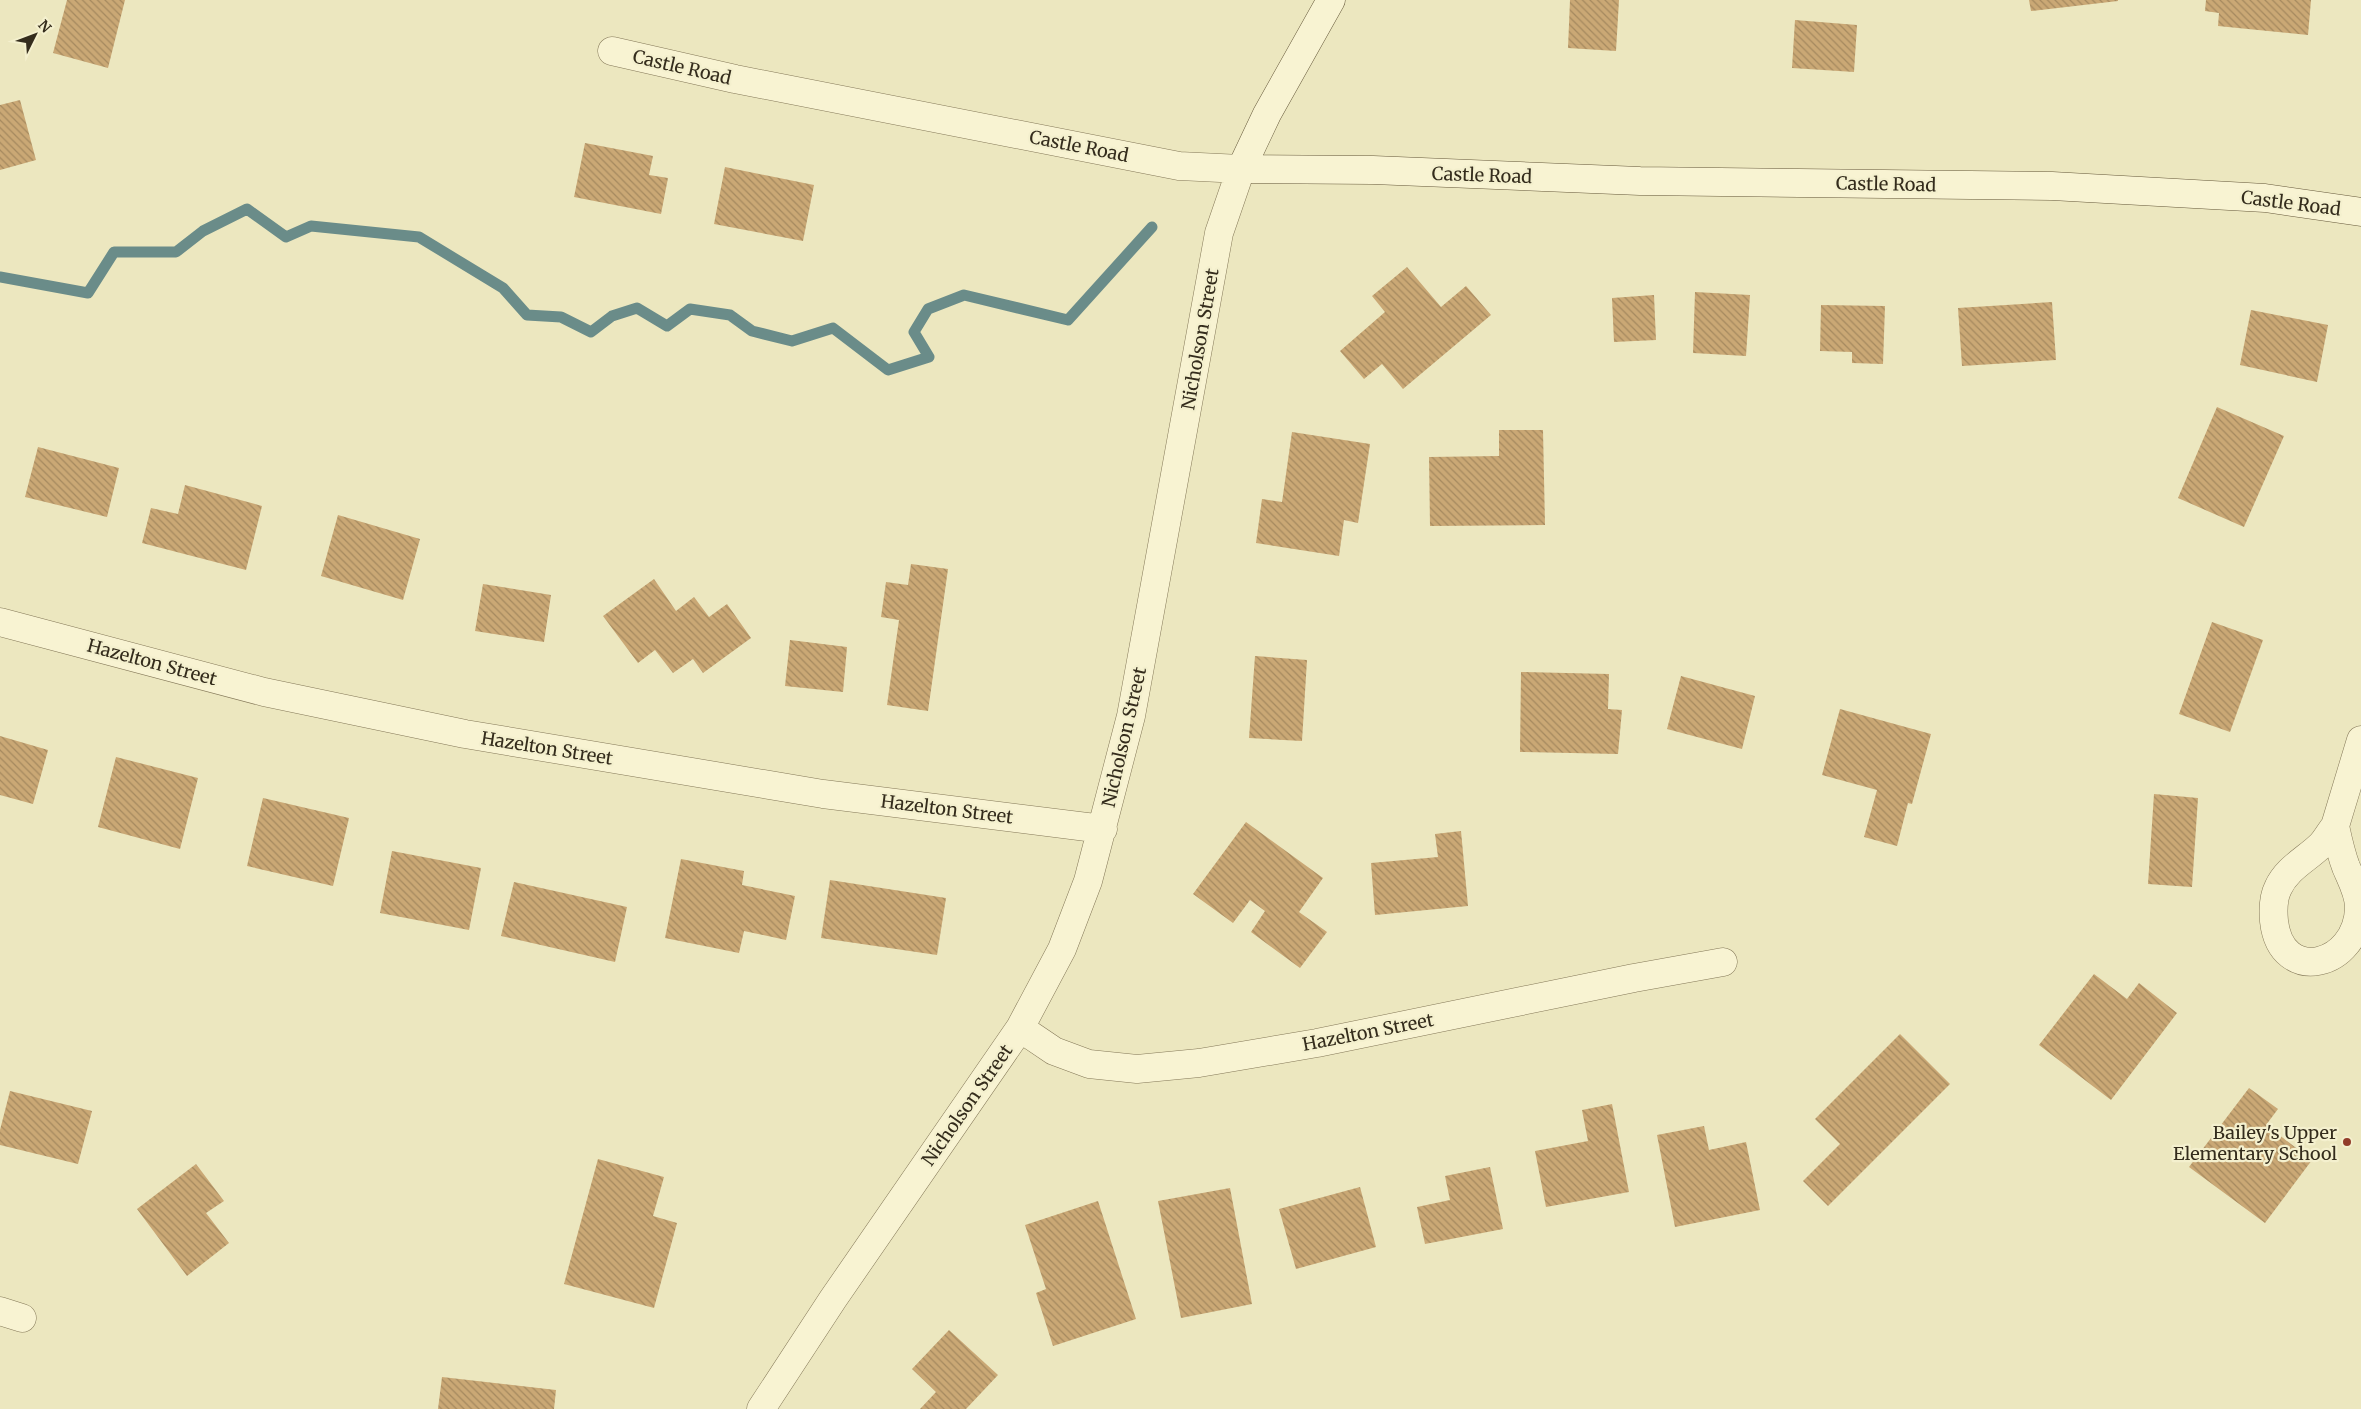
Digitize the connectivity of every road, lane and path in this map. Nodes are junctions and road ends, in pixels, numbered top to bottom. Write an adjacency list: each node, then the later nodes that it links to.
1 (1331, 0): 3 (street, Nicholson Street)
2 (612, 51): 3 (street, Castle Road)
3 (1241, 169): 4 (street, Castle Road); 8 (street, Nicholson Street)
4 (2361, 212)
5 (0, 622): 8 (street, Hazelton Street)
6 (2361, 740): 7 (street)
7 (2335, 826)
8 (1103, 829): 10 (street, Nicholson Street)
9 (1723, 962): 10 (street, Hazelton Street)
10 (1020, 1028): 11 (street, Nicholson Street)
11 (761, 1409)

